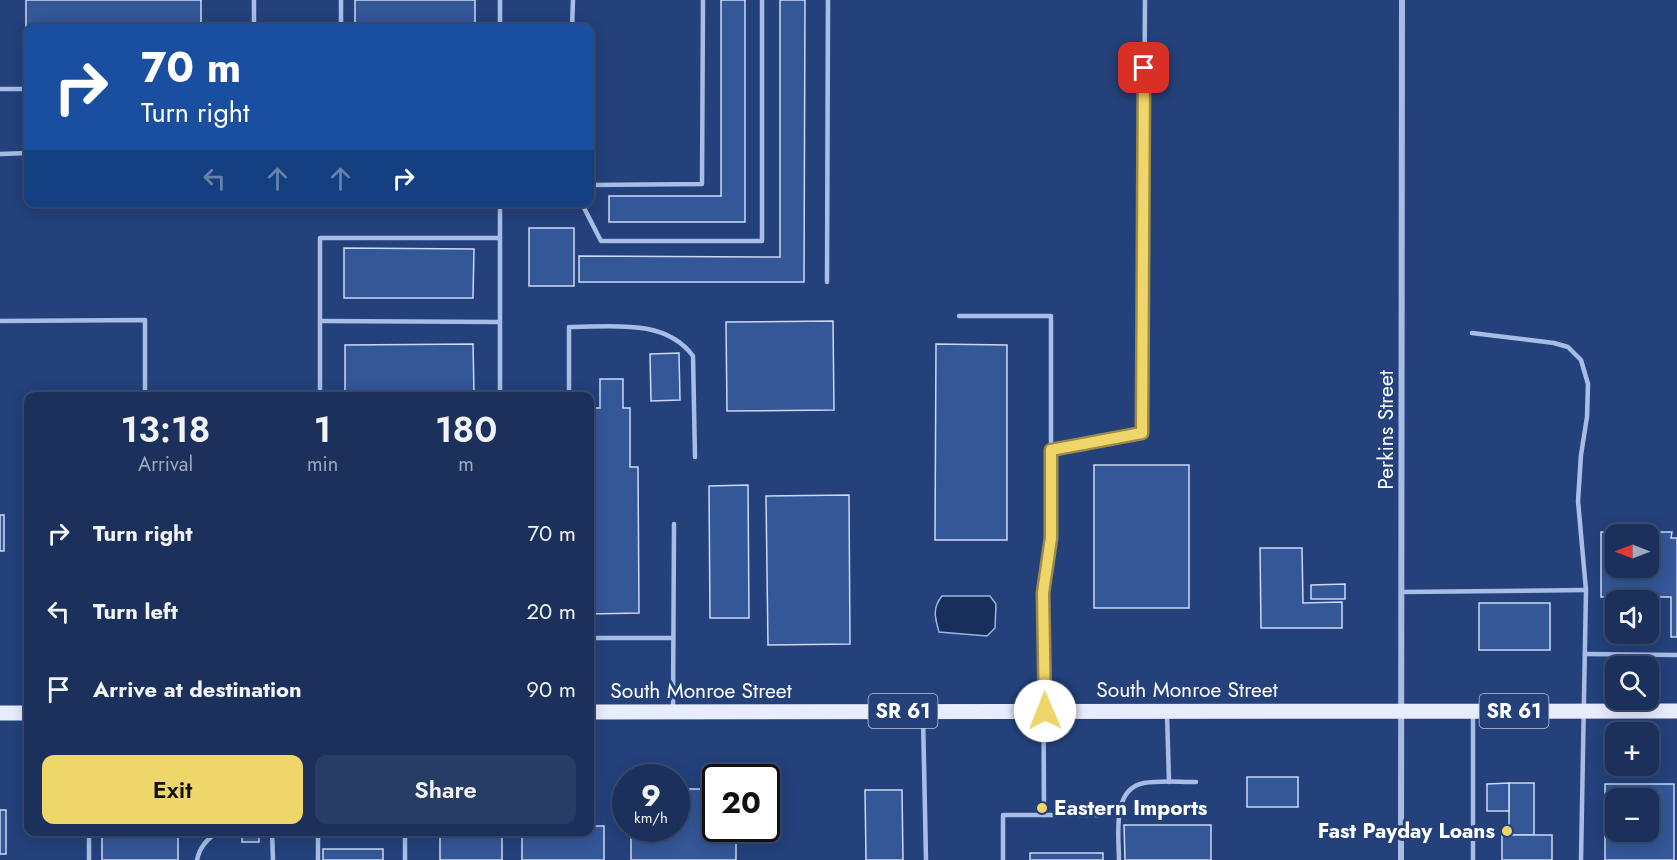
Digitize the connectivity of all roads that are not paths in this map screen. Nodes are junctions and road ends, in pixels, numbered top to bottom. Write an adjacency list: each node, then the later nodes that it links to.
1 (254, 0): 10 (lane)
2 (340, 0): 11 (lane)
3 (500, 0): 12 (lane)
4 (573, 0): 13 (lane)
5 (703, 0): 18 (lane)
6 (762, 0): 20 (lane)
7 (828, 0): 22 (lane)
8 (1145, 0): 32 (lane)
9 (1402, 0): 36 (street, Perkins Street)
10 (254, 24)
11 (340, 24)
12 (500, 24)
13 (573, 24)
14 (0, 89): 15 (lane)
15 (24, 89)
16 (24, 153): 17 (lane)
17 (0, 154)
18 (594, 185)
19 (500, 207): 21 (lane)
20 (584, 207)
21 (500, 238): 25 (lane); 26 (lane)
22 (827, 282)
23 (959, 316): 32 (lane)
24 (0, 321): 28 (lane)
25 (320, 321): 26 (lane); 29 (lane)
26 (500, 322): 30 (lane)
27 (1472, 333): 35 (lane)
28 (145, 392)
29 (320, 392)
30 (500, 392)
31 (568, 392): 33 (lane)
32 (1051, 450): 42 (lane)
33 (695, 457)
34 (674, 524): 38 (lane)
35 (1586, 590): 36 (lane); 39 (lane)
36 (1402, 592): 44 (street, Perkins Street)
37 (594, 638): 38 (lane)
38 (673, 638): 49 (lane)
39 (1585, 654): 40 (lane); 46 (lane)
40 (1677, 655)
41 (923, 711): 42 (main road, South Monroe Street / SR 61); 49 (main road, South Monroe Street / SR 61); 66 (lane)
42 (1045, 711): 43 (main road, South Monroe Street / SR 61); 54 (lane)
43 (1167, 711): 44 (main road, South Monroe Street / SR 61); 52 (lane)
44 (1402, 711): 45 (main road, South Monroe Street / SR 61); 69 (street, Perkins Street)
45 (1473, 711): 46 (main road, South Monroe Street / SR 61); 70 (lane)
46 (1585, 711): 47 (main road, South Monroe Street / SR 61); 71 (lane)
47 (1677, 711)
48 (594, 712): 49 (main road, South Monroe Street / SR 61)
49 (673, 712)
50 (0, 713): 51 (main road)
51 (24, 713)
52 (1169, 782): 53 (lane); 68 (lane)
53 (1196, 782)
54 (1044, 815): 55 (lane); 67 (lane)
55 (1099, 815)
56 (89, 836): 61 (lane)
57 (211, 836): 62 (lane)
58 (272, 836): 63 (lane)
59 (318, 836): 64 (lane)
60 (405, 836): 65 (lane)
61 (89, 860)
62 (197, 860)
63 (273, 860)
64 (318, 860)
65 (405, 860)
66 (926, 860)
67 (1003, 860)
68 (1119, 860)
69 (1401, 860)
70 (1473, 860)
71 (1581, 860)

